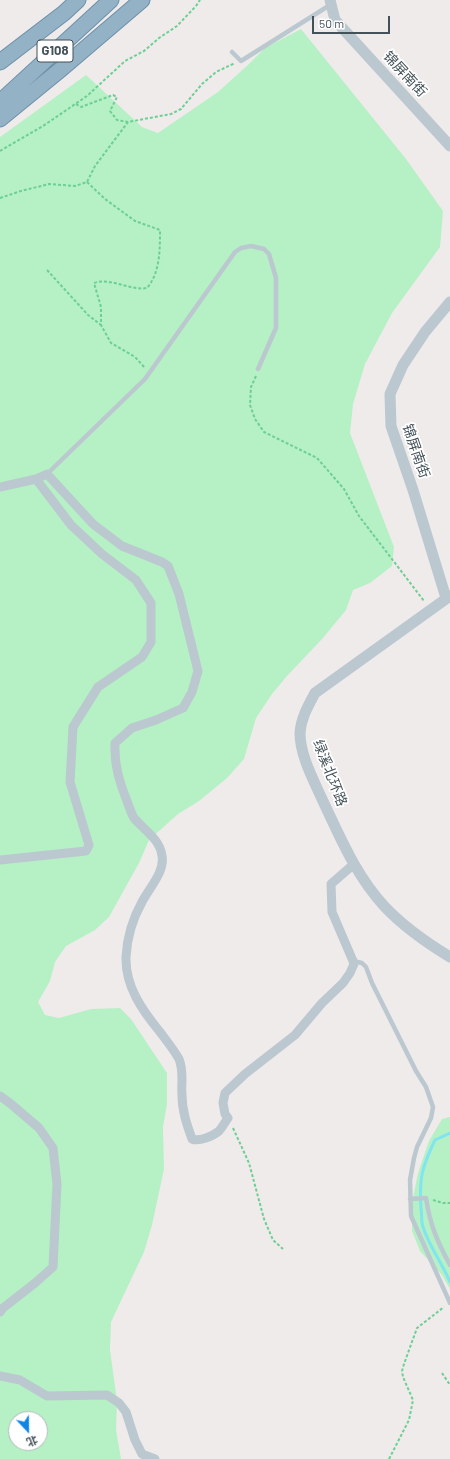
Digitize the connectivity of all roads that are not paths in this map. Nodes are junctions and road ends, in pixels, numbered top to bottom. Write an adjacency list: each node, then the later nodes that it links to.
1 (77, 0): 6 (highway, G108)
2 (111, 0): 7 (highway, G108)
3 (142, 0): 8 (highway)
4 (330, 2): 5 (lane); 9 (street, 锦屏南街)
5 (232, 52)
6 (0, 62)
7 (0, 102)
8 (0, 119)
9 (450, 146)
10 (450, 302): 15 (street, 锦屏南街)
11 (258, 369): 12 (lane)
12 (48, 474): 13 (street); 19 (street)
13 (36, 479): 14 (street); 16 (street)
14 (0, 487)
15 (448, 597): 17 (street, 绿溪北环路)
16 (0, 860)
17 (354, 864): 18 (street, 绿溪北环路); 19 (street)
18 (450, 957)
19 (353, 961): 21 (lane)
20 (0, 1096): 24 (street)
21 (412, 1199): 22 (lane); 23 (lane)
22 (450, 1266)
23 (450, 1303)
24 (0, 1312)
25 (0, 1376): 26 (street)
26 (155, 1459)

